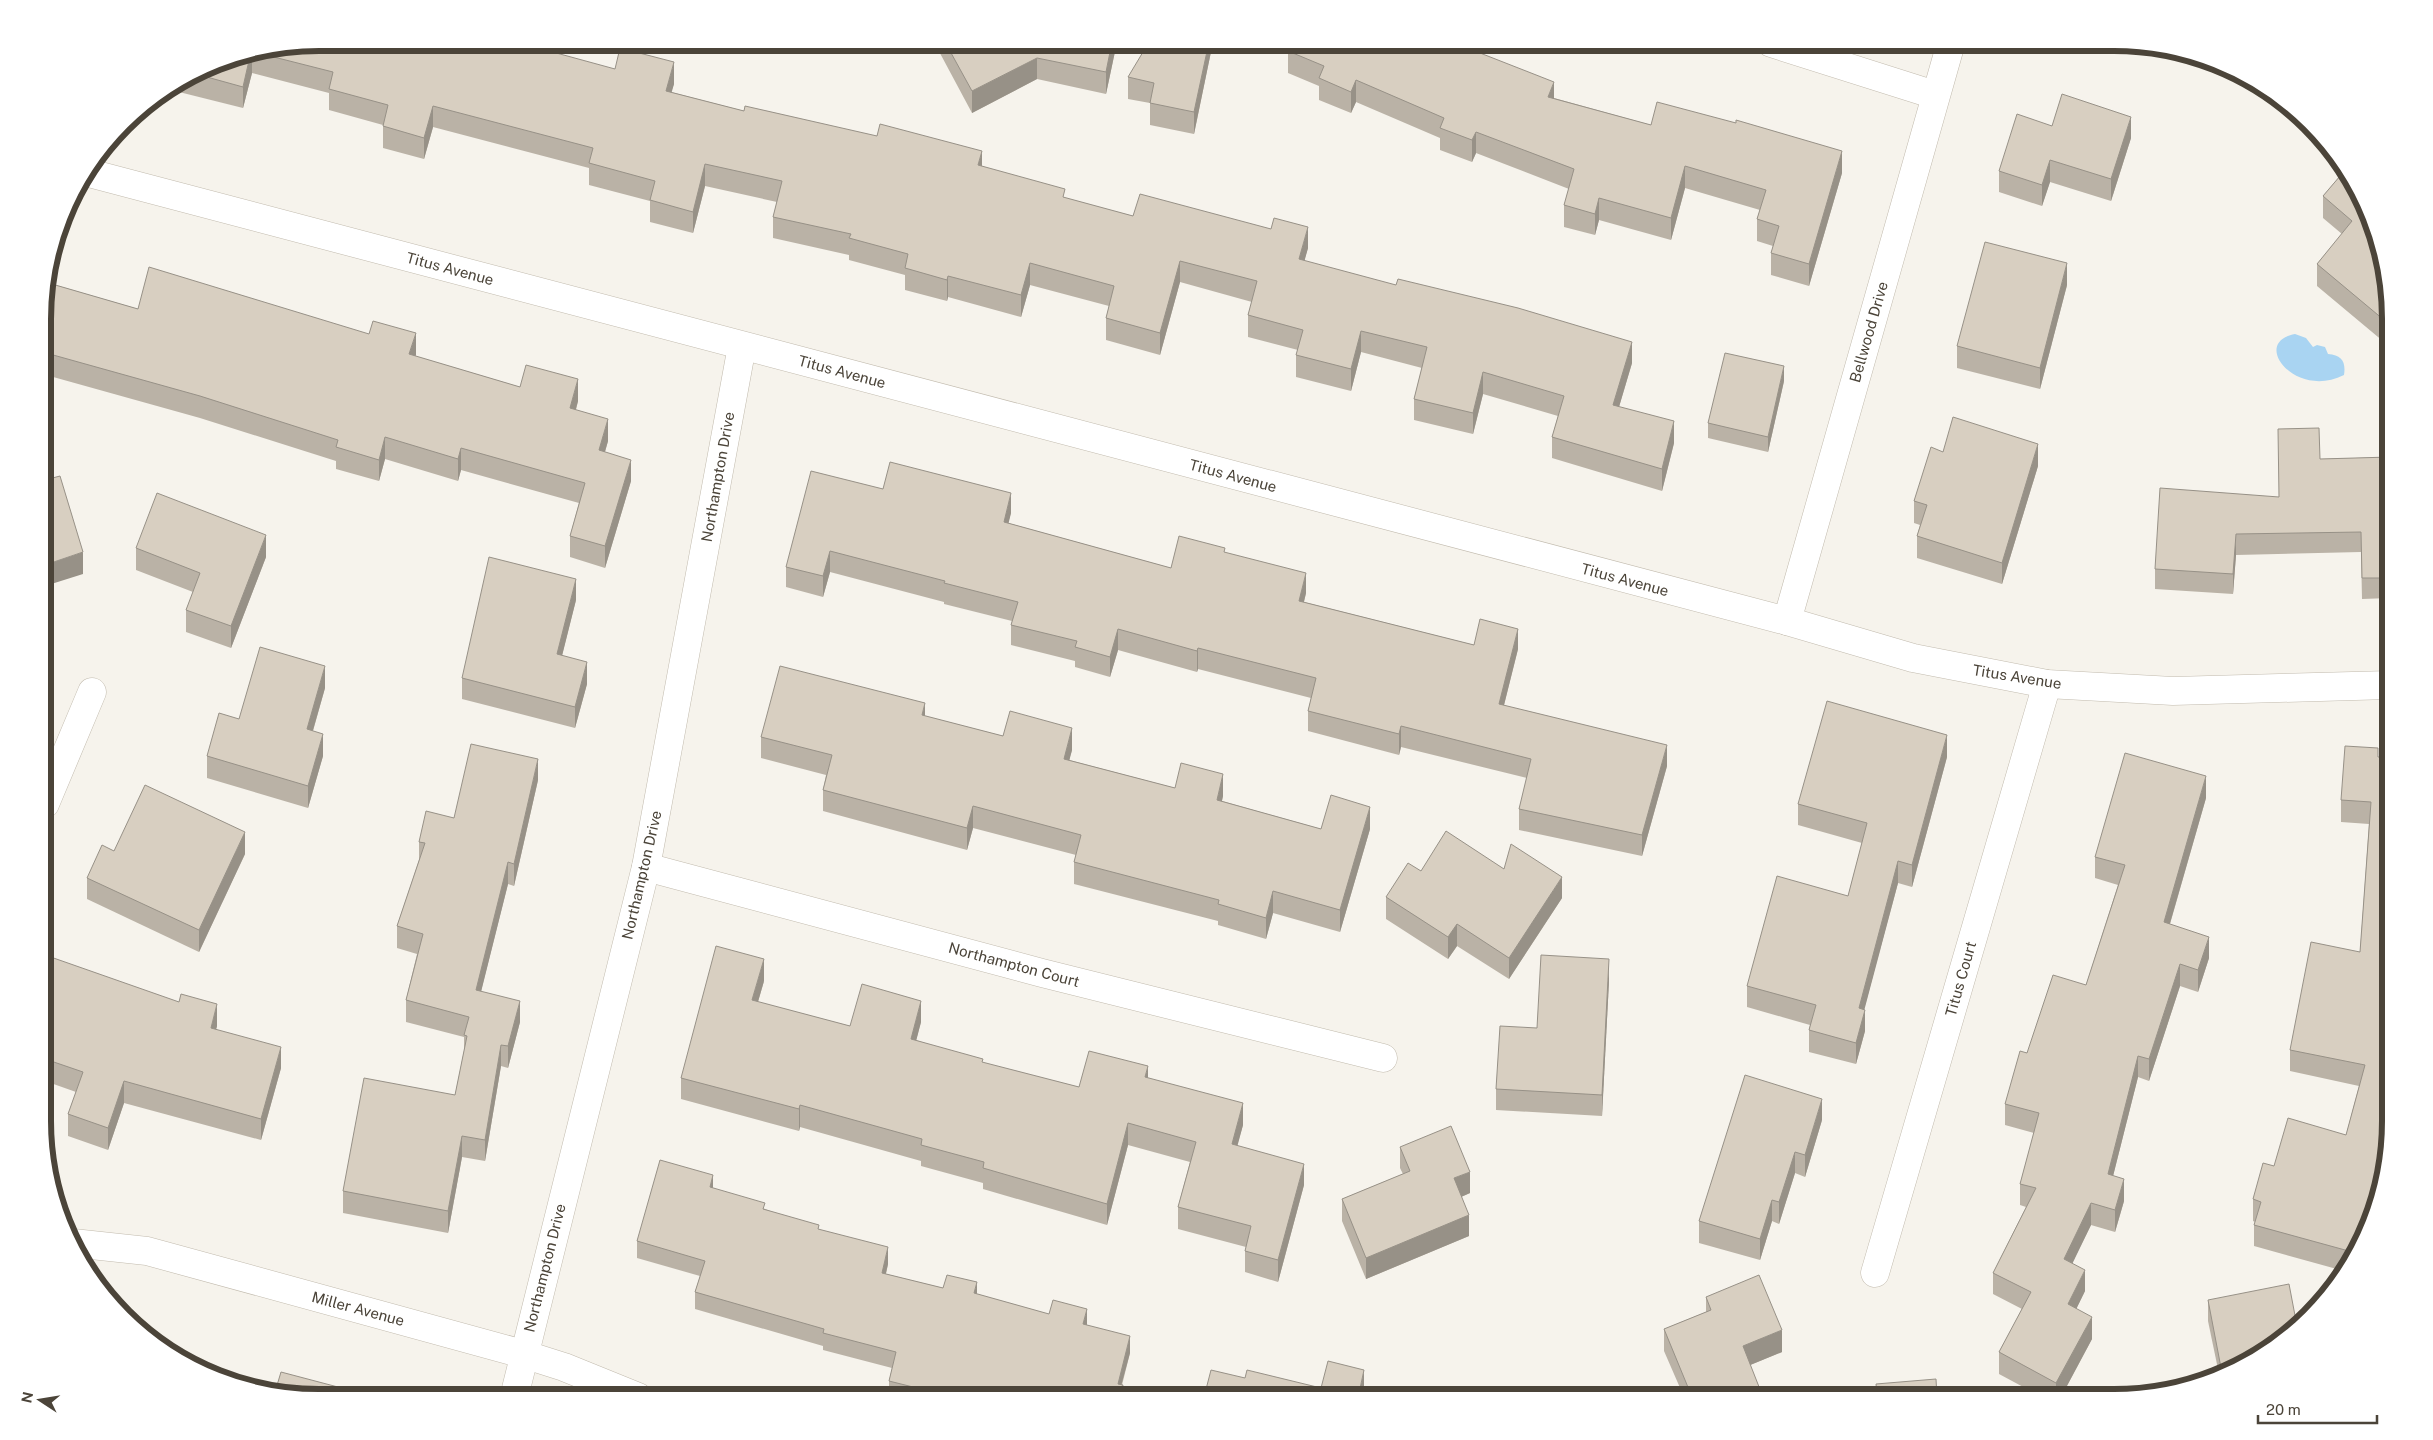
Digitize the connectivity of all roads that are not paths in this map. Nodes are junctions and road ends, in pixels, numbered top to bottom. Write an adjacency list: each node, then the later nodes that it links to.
1 (1799, 51): 3 (street)
2 (1948, 51): 3 (street, Bellwood Drive)
3 (1935, 95): 6 (street, Bellwood Drive)
4 (93, 174): 5 (street, Titus Avenue)
5 (742, 346): 6 (street, Titus Avenue); 11 (street, Northampton Drive)
6 (1787, 621): 7 (street, Titus Avenue)
7 (2048, 684): 8 (street, Titus Avenue); 14 (street, Titus Court)
8 (2382, 685)
9 (92, 692): 10 (street)
10 (51, 790)
11 (646, 867): 12 (street, Northampton Court); 15 (street, Northampton Drive)
12 (1383, 1058)
13 (81, 1244): 15 (street, Miller Avenue)
14 (1875, 1273)
15 (523, 1354): 16 (street, Northampton Drive); 17 (street, Miller Avenue)
16 (516, 1389)
17 (618, 1389)

